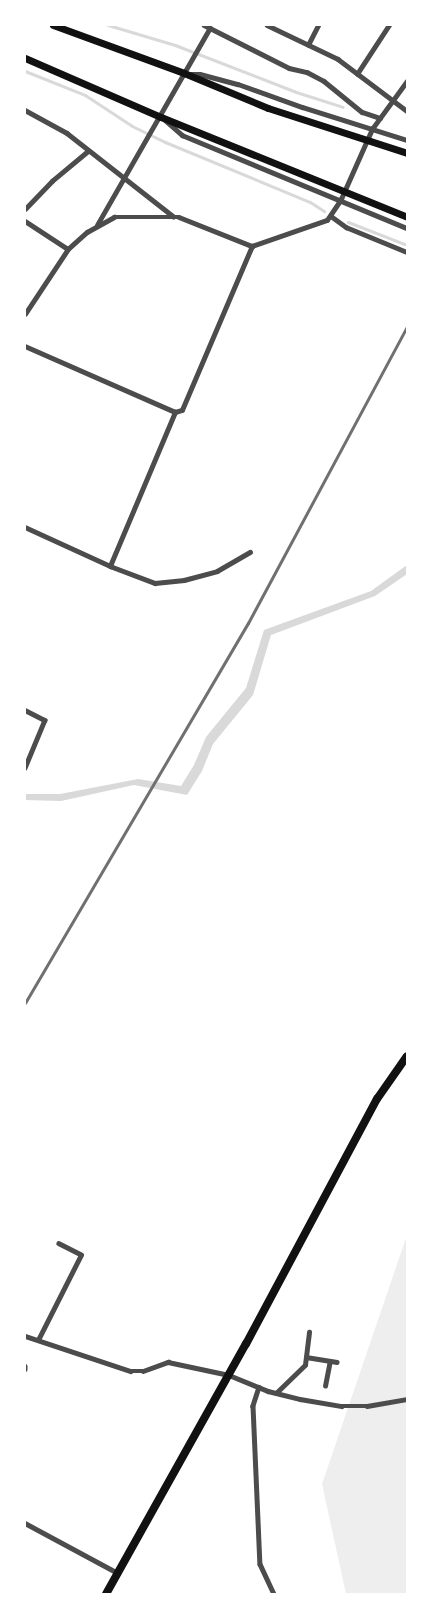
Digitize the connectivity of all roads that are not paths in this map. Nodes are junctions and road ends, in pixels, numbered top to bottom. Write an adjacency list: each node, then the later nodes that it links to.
1 (53, 25): 9 (main road)
2 (204, 25): 6 (street)
3 (267, 25): 7 (street)
4 (318, 25): 7 (street)
5 (389, 25): 10 (street)
6 (210, 28): 9 (street); 16 (street)
7 (308, 45): 10 (street)
8 (25, 58): 15 (main road)
9 (184, 73): 15 (street); 17 (street); 20 (main road)
10 (358, 74): 12 (street)
11 (407, 81): 12 (street)
12 (392, 101): 14 (street); 16 (street)
13 (25, 110): 19 (street)
14 (407, 111)
15 (161, 117): 21 (street); 22 (street); 26 (main road)
16 (380, 118): 17 (street)
17 (372, 128): 18 (street); 22 (street)
18 (407, 140)
19 (88, 150): 21 (street); 23 (street)
20 (407, 153)
21 (126, 179): 25 (street); 28 (street)
22 (341, 199): 24 (street); 29 (street)
23 (25, 209)
24 (331, 216): 30 (street); 32 (street)
25 (174, 217): 28 (street); 30 (street)
26 (407, 217)
27 (25, 221): 31 (street)
28 (96, 227): 31 (street)
29 (407, 228)
30 (252, 246): 35 (street)
31 (68, 249): 33 (street)
32 (407, 252)
33 (25, 314)
34 (25, 346): 35 (street)
35 (175, 412): 38 (street)
36 (25, 527): 38 (street)
37 (250, 552): 38 (street)
38 (110, 566)
39 (25, 710): 40 (street)
40 (25, 768)
41 (407, 1056): 49 (highway)
42 (59, 1244): 45 (street)
43 (309, 1332): 46 (street)
44 (25, 1336): 45 (street)
45 (38, 1340): 49 (street)
46 (306, 1357): 47 (street); 52 (street)
47 (330, 1361): 48 (street); 50 (street)
48 (337, 1362)
49 (229, 1375): 51 (street); 55 (highway)
50 (325, 1386)
51 (260, 1387): 52 (street); 57 (street)
52 (276, 1393): 53 (street)
53 (407, 1399)
54 (25, 1523): 55 (street)
55 (118, 1573): 56 (highway)
56 (106, 1594)
57 (274, 1594)

